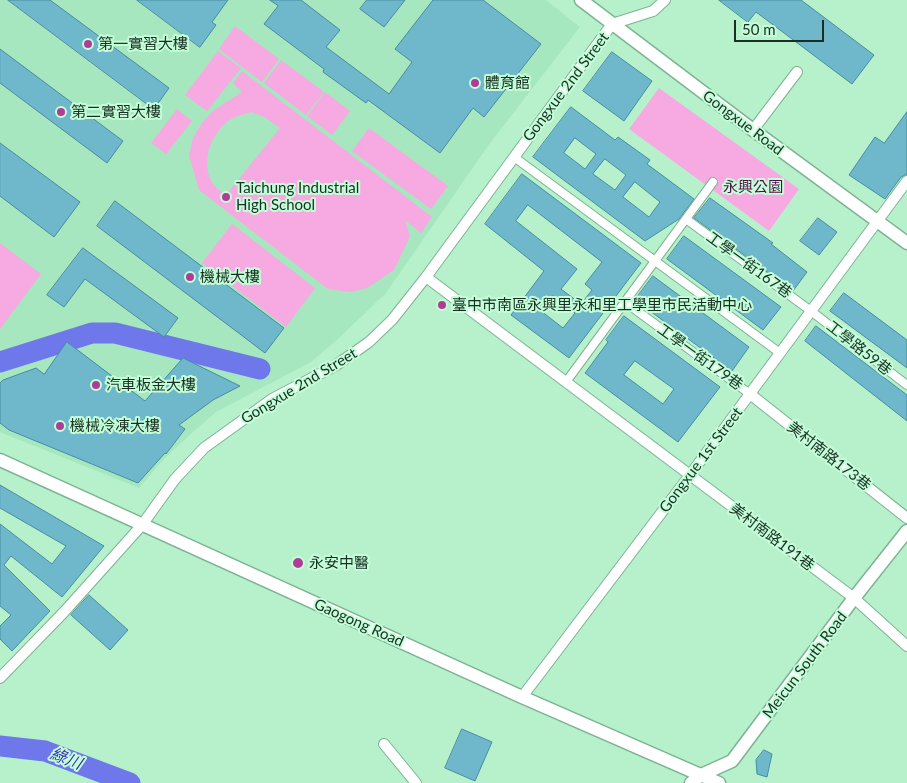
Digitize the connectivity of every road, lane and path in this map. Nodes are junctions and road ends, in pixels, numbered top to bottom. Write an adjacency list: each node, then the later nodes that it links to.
1 (581, 0): 3 (street, Gongxue Road)
2 (665, 0): 3 (street, Gongxue 2nd Street)
3 (612, 24): 5 (street, Gongxue Road); 6 (street, Gongxue 2nd Street)
4 (798, 72): 5 (street)
5 (753, 130): 10 (street, Gongxue Road)
6 (514, 158): 12 (street); 13 (street, Gongxue 2nd Street)
7 (907, 181): 10 (street, Gongxue 1st Street)
8 (713, 182): 9 (street)
9 (686, 219): 12 (street); 15 (street, 工學一街167巷)
10 (877, 221): 11 (street, Gongxue Road); 15 (street, Gongxue 1st Street)
11 (907, 244)
12 (655, 262): 14 (street); 16 (street)
13 (426, 277): 17 (street, 美村南路191巷); 23 (street, Gongxue 2nd Street)
14 (625, 302): 17 (street); 19 (street, 工學一街179巷)
15 (811, 311): 16 (street, Gongxue 1st Street); 18 (street, 工學路59巷)
16 (780, 353): 19 (street, Gongxue 1st Street)
17 (566, 382): 21 (street, 美村南路191巷)
18 (907, 385)
19 (750, 394): 21 (street, Gongxue 1st Street); 22 (street, 美村南路173巷)
20 (0, 460): 23 (street, Gaogong Road)
21 (690, 475): 25 (street, 美村南路191巷); 28 (street, Gongxue 1st Street)
22 (907, 518)
23 (142, 525): 27 (street, Gongxue 2nd Street); 28 (street, Gaogong Road)
24 (907, 531): 25 (street, Meicun South Road)
25 (854, 598): 26 (street, 美村南路191巷); 30 (street, Meicun South Road)
26 (907, 646)
27 (0, 678)
28 (522, 697): 30 (street, Gaogong Road)
29 (384, 744): 31 (street)
30 (701, 775): 32 (street, Meicun South Road); 33 (street, Gaogong Road)
31 (416, 783)
32 (691, 783)
33 (719, 783)

